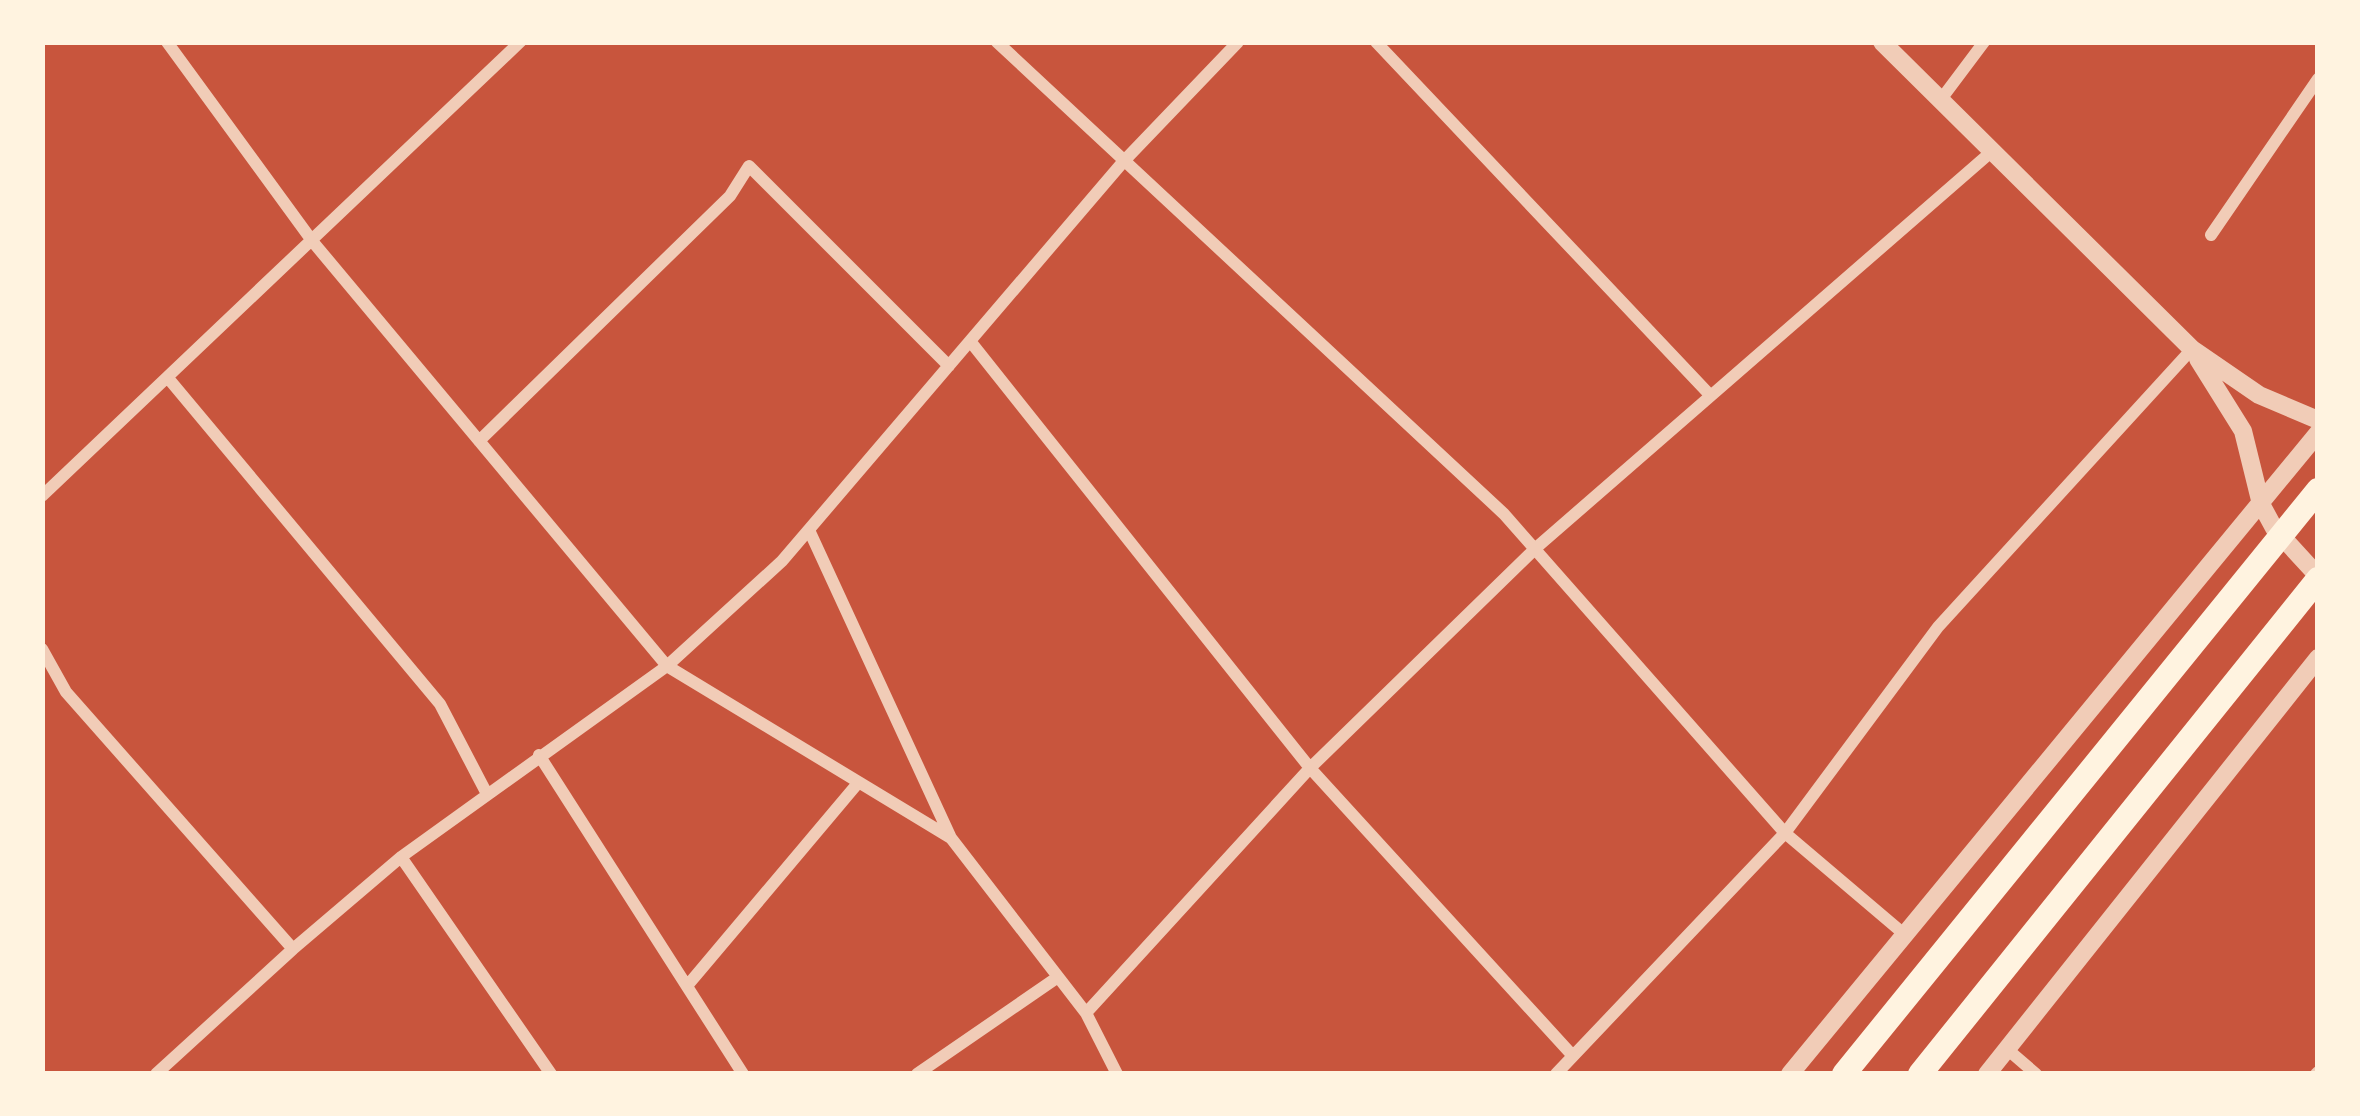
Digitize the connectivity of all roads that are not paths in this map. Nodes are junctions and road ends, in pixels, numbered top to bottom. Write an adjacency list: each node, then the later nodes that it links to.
1 (167, 42): 13 (street)
2 (520, 42): 13 (street)
3 (997, 42): 11 (street)
4 (1238, 42): 11 (street)
5 (1376, 42): 18 (street)
6 (1882, 42): 9 (street)
7 (1984, 42): 9 (street)
8 (2318, 79): 12 (street)
9 (1939, 102): 10 (street)
10 (1990, 153): 15 (street); 18 (street)
11 (1124, 162): 14 (street); 26 (street)
12 (2211, 235)
13 (313, 242): 17 (street); 21 (street)
14 (970, 341): 16 (street); 32 (street)
15 (2192, 350): 19 (street); 24 (street); 35 (street)
16 (949, 366): 21 (street); 25 (street)
17 (168, 378): 23 (street); 34 (street)
18 (1710, 395): 26 (street)
19 (2318, 420)
20 (2318, 433): 24 (street)
21 (478, 441): 30 (street)
22 (2318, 490): 52 (highway)
23 (42, 496)
24 (2261, 504): 27 (street); 38 (street)
25 (809, 530): 30 (street); 36 (street)
26 (1537, 547): 32 (street); 35 (street)
27 (2318, 577): 53 (highway)
28 (42, 649): 39 (street)
29 (2318, 658): 43 (street)
30 (667, 666): 31 (street); 33 (street)
31 (539, 755): 34 (street); 41 (street)
32 (1310, 768): 42 (street); 44 (street)
33 (858, 782): 36 (street); 41 (street)
34 (487, 794): 37 (street)
35 (1785, 833): 38 (street); 44 (street)
36 (951, 838): 40 (street)
37 (401, 857): 39 (street); 46 (street)
38 (1904, 934): 51 (street)
39 (292, 949): 45 (street)
40 (1058, 977): 42 (street); 48 (street)
41 (687, 986): 47 (street)
42 (1086, 1013): 49 (street)
43 (2007, 1049): 54 (street); 55 (street)
44 (1573, 1056): 50 (street)
45 (156, 1074)
46 (550, 1074)
47 (742, 1074)
48 (917, 1074)
49 (1117, 1074)
50 (1556, 1074)
51 (1790, 1074)
52 (1844, 1074)
53 (1920, 1074)
54 (1987, 1074)
55 (2036, 1074)

